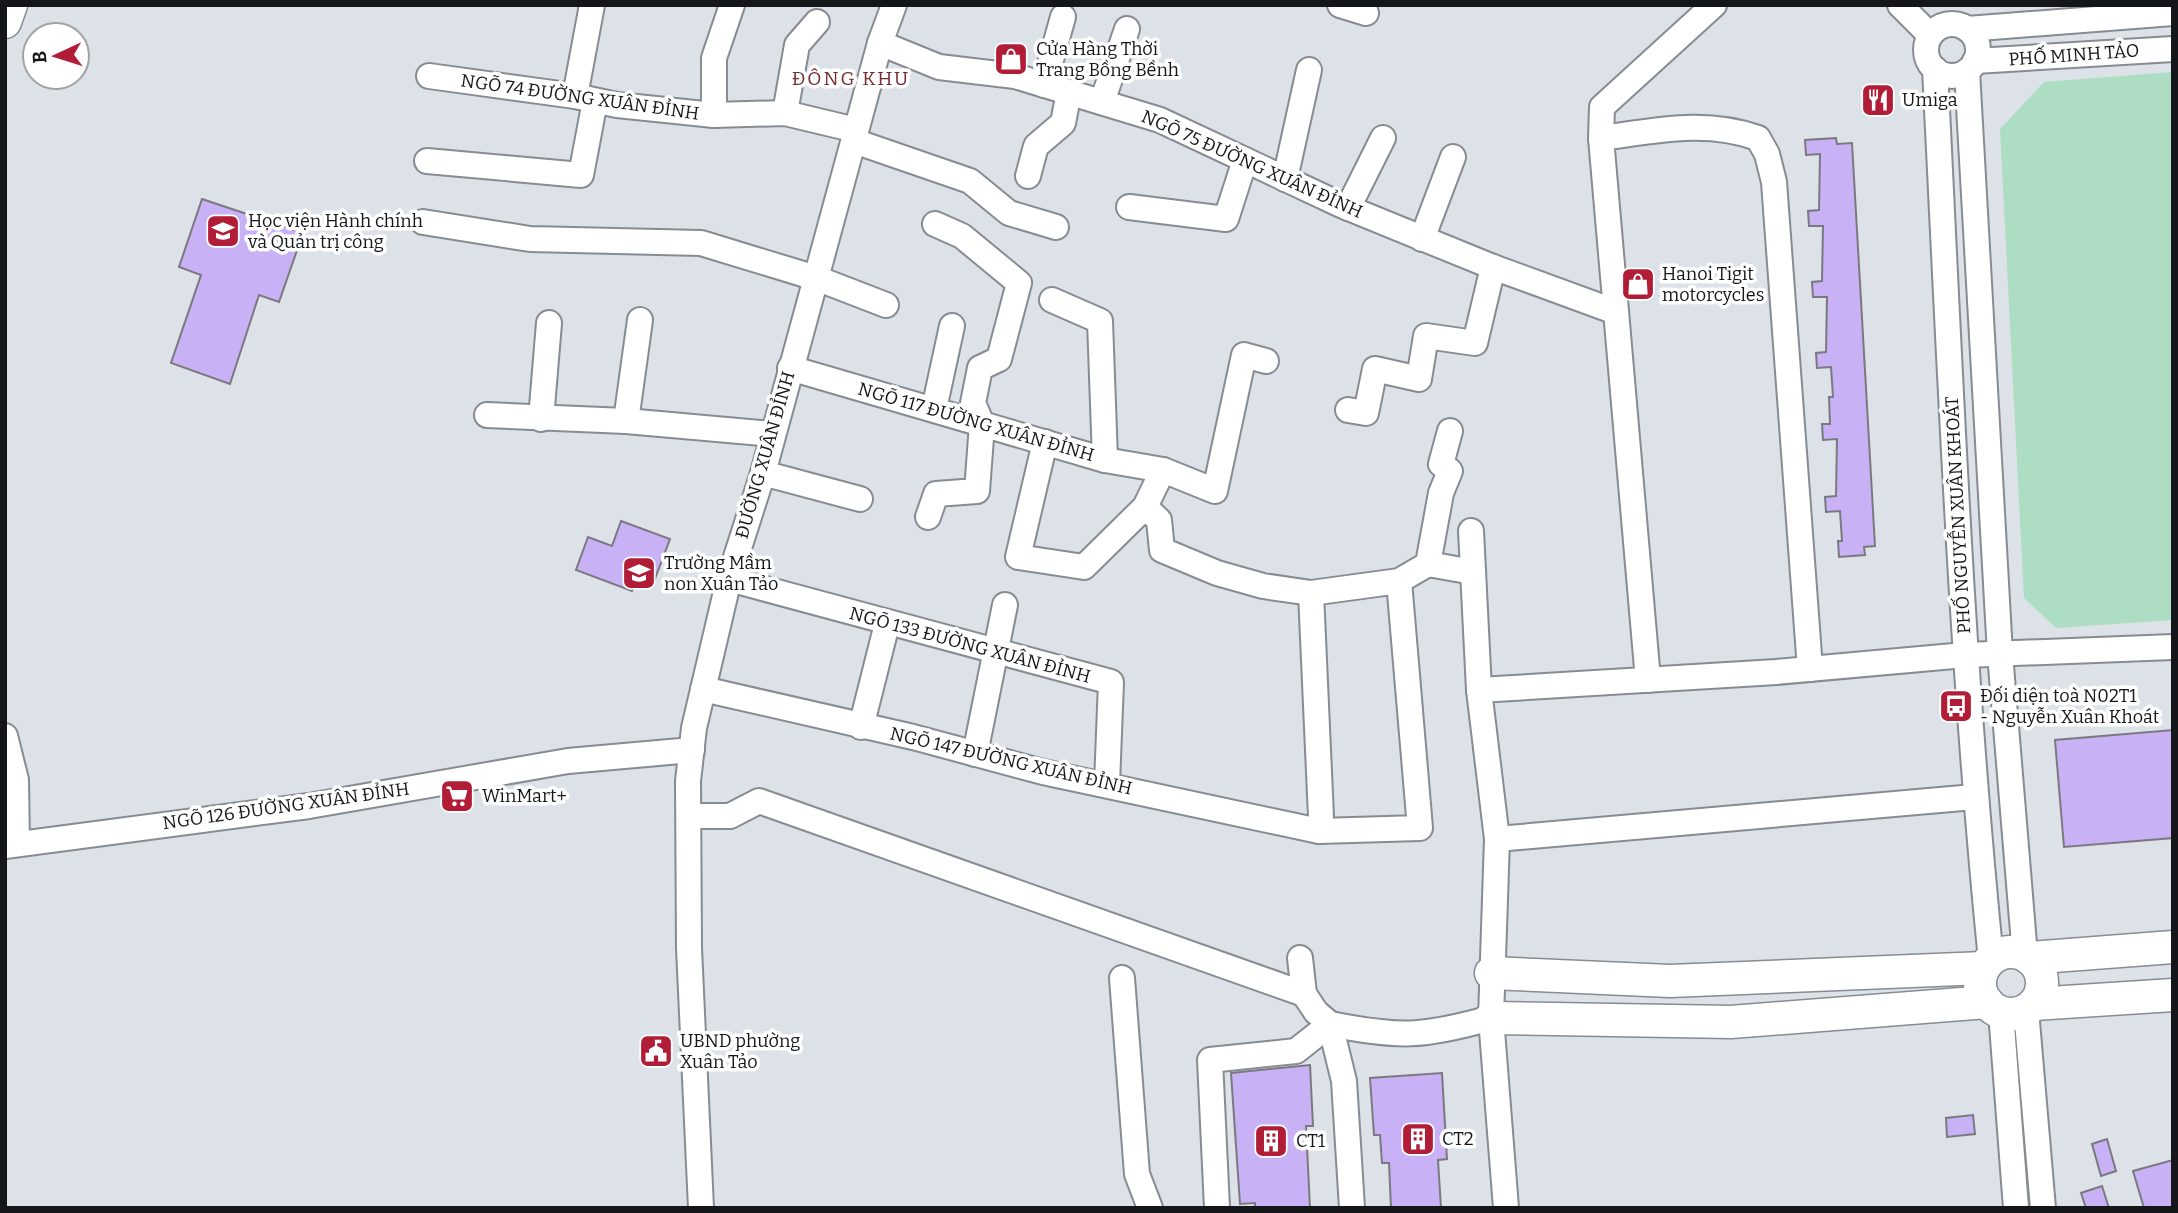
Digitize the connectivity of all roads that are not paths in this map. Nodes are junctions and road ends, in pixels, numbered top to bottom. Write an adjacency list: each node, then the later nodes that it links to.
1 (11, 5): 12 (main road)
2 (592, 5): 25 (street)
3 (732, 5): 28 (street)
4 (894, 5): 17 (street, ĐƯỜNG XUÂN ĐỈNH)
5 (1340, 5): 9 (street)
6 (1714, 5): 31 (street)
7 (1900, 5): 16 (street)
8 (1935, 5): 14 (street)
9 (1366, 13)
10 (2173, 13): 14 (street, PHỐ MINH TẢO)
11 (1063, 17): 23 (street)
12 (5, 22)
13 (817, 22): 27 (street)
14 (1960, 26): 16 (street); 19 (street)
15 (1126, 29): 26 (street)
16 (1930, 35): 20 (street)
17 (880, 43): 23 (street, NGÕ 75 ĐƯỜNG XUÂN ĐỈNH); 29 (street, ĐƯỜNG XUÂN ĐỈNH)
18 (2173, 49): 19 (street, PHỐ MINH TẢO)
19 (1971, 66): 20 (street); 78 (street)
20 (1935, 69): 79 (street, PHỐ NGUYỄN XUÂN KHOÁT)
21 (1309, 70): 36 (street)
22 (429, 76): 25 (street, NGÕ 74 ĐƯỜNG XUÂN ĐỈNH)
23 (1044, 85): 24 (street, NGÕ 75 ĐƯỜNG XUÂN ĐỈNH)
24 (1069, 92): 26 (street, NGÕ 75 ĐƯỜNG XUÂN ĐỈNH); 35 (street)
25 (585, 98): 28 (street, NGÕ 74 ĐƯỜNG XUÂN ĐỈNH); 34 (street)
26 (1102, 102): 33 (street, NGÕ 75 ĐƯỜNG XUÂN ĐỈNH)
27 (785, 113): 28 (street, NGÕ 74 ĐƯỜNG XUÂN ĐỈNH); 29 (street, NGÕ 74 ĐƯỜNG XUÂN ĐỈNH)
28 (713, 115)
29 (855, 135): 41 (street, NGÕ 74 ĐƯỜNG XUÂN ĐỈNH); 44 (street, ĐƯỜNG XUÂN ĐỈNH)
30 (1382, 138): 38 (street)
31 (1601, 138): 47 (street); 80 (street)
32 (1453, 157): 42 (street)
33 (1245, 160): 36 (street, NGÕ 75 ĐƯỜNG XUÂN ĐỈNH); 37 (street)
34 (427, 161)
35 (1028, 176)
36 (1285, 179): 38 (street, NGÕ 75 ĐƯỜNG XUÂN ĐỈNH)
37 (1129, 207)
38 (1349, 208): 42 (street, NGÕ 75 ĐƯỜNG XUÂN ĐỈNH)
39 (423, 222): 44 (street)
40 (935, 224): 58 (street)
41 (1056, 227)
42 (1422, 239): 43 (street, NGÕ 75 ĐƯỜNG XUÂN ĐỈNH)
43 (1493, 267): 47 (street, NGÕ 75 ĐƯỜNG XUÂN ĐỈNH); 54 (street)
44 (816, 278): 46 (street); 52 (street, ĐƯỜNG XUÂN ĐỈNH)
45 (1052, 300): 62 (street)
46 (886, 305)
47 (1616, 312): 81 (street)
48 (640, 320): 57 (street)
49 (549, 323): 56 (street)
50 (952, 326): 53 (street)
51 (1266, 361): 63 (street, NGÕ 117 ĐƯỜNG XUÂN ĐỈNH)
52 (790, 368): 53 (street, NGÕ 117 ĐƯỜNG XUÂN ĐỈNH); 60 (street, ĐƯỜNG XUÂN ĐỈNH)
53 (934, 410): 58 (street, NGÕ 117 ĐƯỜNG XUÂN ĐỈNH)
54 (1348, 410)
55 (487, 415): 56 (street)
56 (541, 419): 57 (street)
57 (626, 421): 60 (street)
58 (982, 424): 61 (street, NGÕ 117 ĐƯỜNG XUÂN ĐỈNH); 67 (street)
59 (1450, 431): 69 (street)
60 (772, 434): 64 (street, ĐƯỜNG XUÂN ĐỈNH)
61 (1045, 442): 62 (street, NGÕ 117 ĐƯỜNG XUÂN ĐỈNH); 66 (street)
62 (1105, 460): 63 (street, NGÕ 117 ĐƯỜNG XUÂN ĐỈNH)
63 (1163, 470): 66 (street)
64 (762, 473): 65 (street); 71 (street, ĐƯỜNG XUÂN ĐỈNH)
65 (860, 499)
66 (1145, 508): 73 (street)
67 (928, 517)
68 (1471, 531): 70 (street)
69 (1428, 564): 70 (street); 72 (street)
70 (1473, 572): 83 (street)
71 (729, 579): 75 (street, NGÕ 133 ĐƯỜNG XUÂN ĐỈNH); 82 (street, ĐƯỜNG XUÂN ĐỈNH)
72 (1399, 580): 73 (street); 91 (street, NGÕ 147 ĐƯỜNG XUÂN ĐỈNH)
73 (1311, 593): 91 (street)
74 (1005, 605): 77 (street)
75 (887, 624): 77 (street, NGÕ 133 ĐƯỜNG XUÂN ĐỈNH); 84 (street)
76 (2173, 647): 78 (street)
77 (998, 652): 87 (street); 88 (street, NGÕ 133 ĐƯỜNG XUÂN ĐỈNH)
78 (2000, 654): 79 (street); 95 (street)
79 (1965, 655): 80 (street); 89 (street, PHỐ NGUYỄN XUÂN KHOÁT)
80 (1810, 669): 81 (street)
81 (1648, 680): 83 (street)
82 (703, 689): 84 (street, NGÕ 147 ĐƯỜNG XUÂN ĐỈNH); 86 (street, ĐƯỜNG XUÂN ĐỈNH)
83 (1479, 690): 92 (street)
84 (861, 727): 87 (street, NGÕ 147 ĐƯỜNG XUÂN ĐỈNH)
85 (5, 736): 93 (street)
86 (692, 750): 90 (street, ĐƯỜNG XUÂN ĐỈNH); 93 (street, NGÕ 126 ĐƯỜNG XUÂN ĐỈNH)
87 (975, 754): 88 (street, NGÕ 147 ĐƯỜNG XUÂN ĐỈNH)
88 (1107, 784): 91 (street, NGÕ 147 ĐƯỜNG XUÂN ĐỈNH)
89 (1974, 797): 92 (street); 97 (street, PHỐ NGUYỄN XUÂN KHOÁT)
90 (689, 816): 100 (street); 105 (street, ĐƯỜNG XUÂN ĐỈNH)
91 (1319, 831)
92 (1497, 839): 98 (street)
93 (11, 845)
94 (2173, 947): 95 (main road)
95 (2027, 957): 97 (main road); 102 (main road)
96 (1300, 958): 100 (street)
97 (1987, 964): 98 (main road); 102 (main road)
98 (1491, 973): 103 (street)
99 (1122, 978): 106 (street)
100 (1304, 994): 104 (street)
101 (2173, 995): 102 (main road)
102 (2012, 1007): 103 (main road); 110 (street); 111 (street)
103 (1491, 1018): 104 (street); 109 (street)
104 (1330, 1024): 107 (street); 108 (street)
105 (701, 1208)
106 (1150, 1208)
107 (1217, 1208)
108 (1352, 1208)
109 (1506, 1208)
110 (2016, 1208)
111 (2042, 1208)

